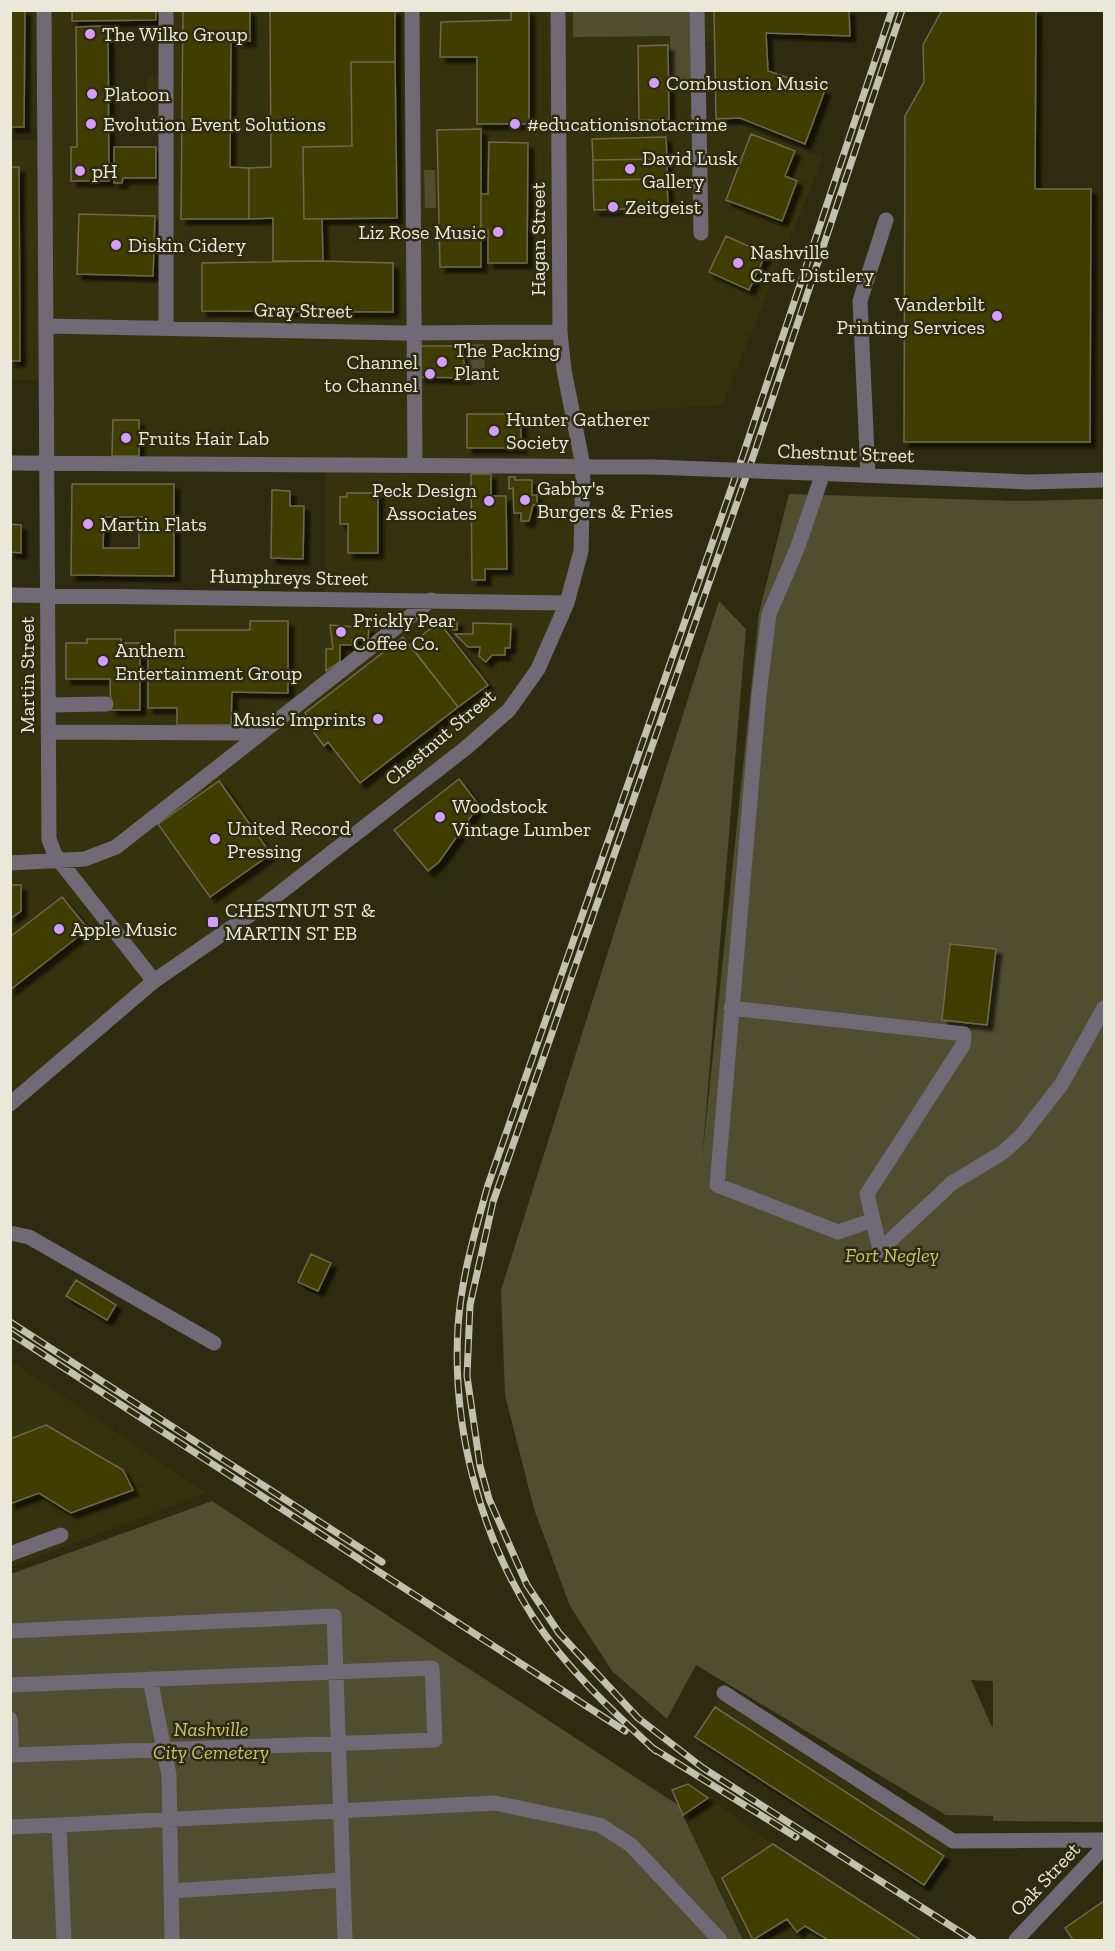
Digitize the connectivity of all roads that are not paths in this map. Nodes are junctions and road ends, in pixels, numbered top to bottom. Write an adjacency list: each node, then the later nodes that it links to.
1 (44, 10): 8 (street, Martin Street)
2 (166, 10): 9 (street)
3 (412, 10): 11 (street)
4 (558, 10): 10 (street, Hagan Street)
5 (697, 10): 7 (street)
6 (886, 220): 17 (street)
7 (701, 233)
8 (46, 326): 9 (street, Gray Street); 13 (street, Martin Street)
9 (166, 328): 11 (street, Gray Street)
10 (560, 332): 11 (street, Gray Street); 15 (street, Hagan Street)
11 (415, 333): 14 (street)
12 (10, 463): 13 (street)
13 (48, 463): 14 (street); 20 (street, Martin Street)
14 (415, 464): 15 (street)
15 (583, 466): 16 (street, Chestnut Street, bridge); 22 (street, Chestnut Street)
16 (816, 473): 17 (street, Chestnut Street); 30 (street)
17 (868, 475): 18 (street, Chestnut Street)
18 (1104, 480)
19 (10, 595): 20 (street, Humphreys Street)
20 (48, 595): 21 (street, Humphreys Street); 24 (street, Martin Street)
21 (431, 600): 22 (street, Humphreys Street); 26 (street)
22 (567, 603): 29 (street, Chestnut Street)
23 (106, 704): 24 (street)
24 (48, 705): 25 (street, Martin Street)
25 (48, 732): 26 (street); 27 (street, Martin Street)
26 (256, 736): 27 (street)
27 (62, 862): 28 (street); 29 (street, Martin Street)
28 (10, 863)
29 (154, 981): 32 (street, Chestnut Street)
30 (731, 1008): 33 (street); 33 (street)
31 (1104, 1008): 33 (street)
32 (10, 1104)
33 (873, 1220)
34 (10, 1233): 35 (street)
35 (214, 1343)
36 (61, 1535): 37 (street)
37 (10, 1554)
38 (10, 1631): 39 (street)
39 (336, 1672): 40 (street); 44 (street); 44 (street)
40 (150, 1679): 41 (street); 45 (street)
41 (10, 1685)
42 (724, 1693): 51 (street)
43 (10, 1719): 46 (street)
44 (338, 1743): 45 (street); 47 (street)
45 (164, 1749): 46 (street); 48 (street)
46 (11, 1755)
47 (340, 1810): 48 (street); 53 (street); 58 (street)
48 (170, 1819): 49 (street); 54 (street)
49 (59, 1825): 50 (street); 55 (street)
50 (10, 1827)
51 (1104, 1840)
52 (1104, 1846): 59 (street, Oak Street)
53 (343, 1880): 54 (street); 57 (street)
54 (171, 1891): 56 (street)
55 (64, 1941)
56 (172, 1941)
57 (345, 1941)
58 (720, 1941)
59 (1016, 1941)

